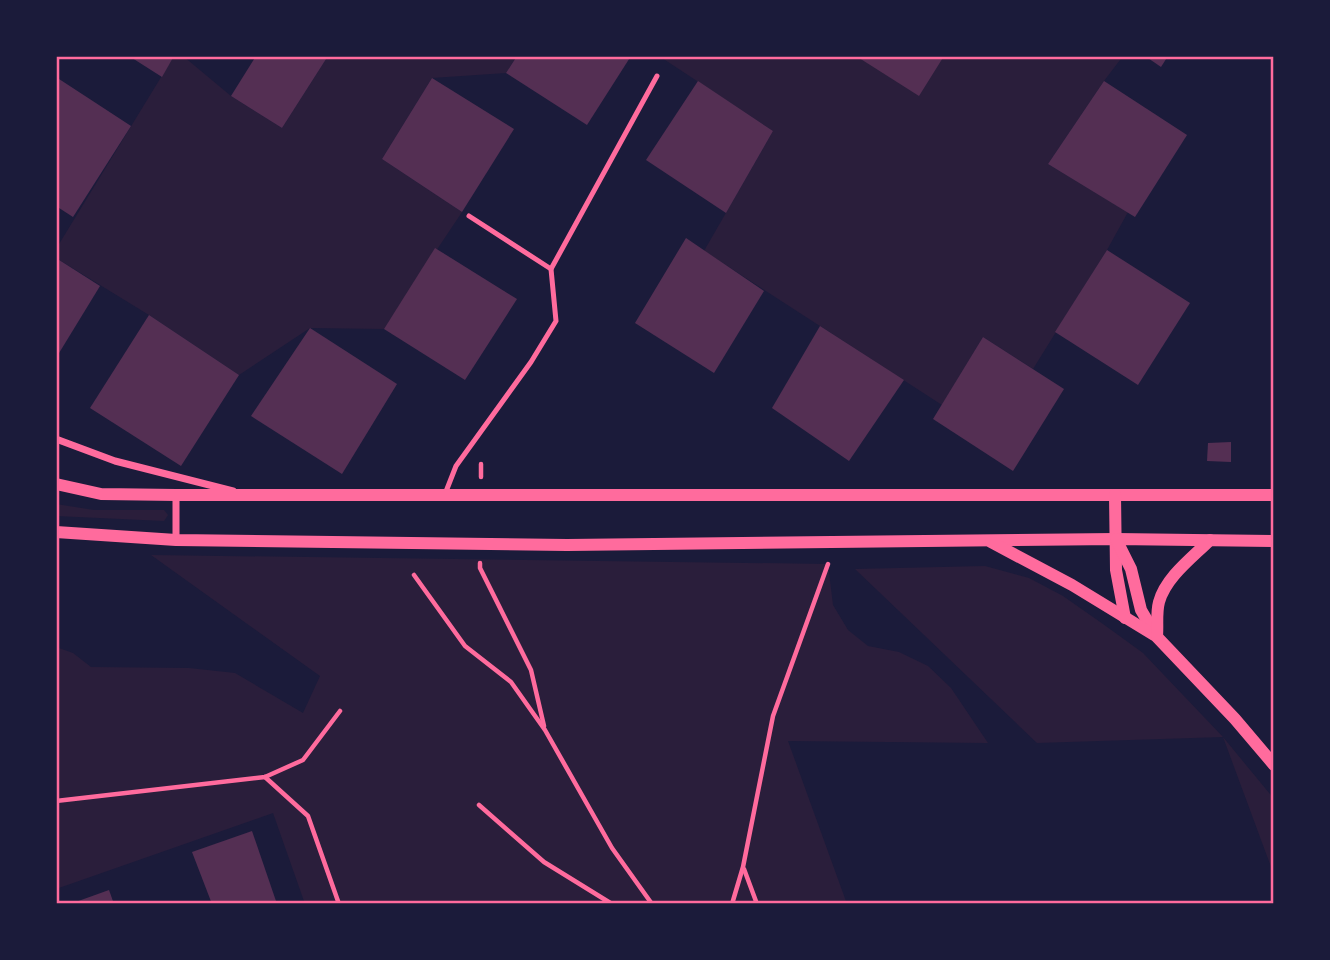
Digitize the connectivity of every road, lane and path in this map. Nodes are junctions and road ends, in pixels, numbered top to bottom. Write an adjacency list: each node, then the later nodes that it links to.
1 (657, 76): 3 (lane)
2 (469, 216): 3 (lane)
3 (551, 269): 7 (lane)
4 (56, 439): 6 (street)
5 (56, 484): 8 (street)
6 (244, 494): 7 (street); 8 (street)
7 (444, 494): 9 (street)
8 (176, 495): 13 (street)
9 (1115, 495): 10 (street); 12 (street)
10 (1274, 495)
11 (56, 532): 13 (street)
12 (1116, 539): 14 (street); 15 (street); 20 (street); 21 (street)
13 (176, 540): 15 (street)
14 (1210, 540): 16 (street); 21 (street)
15 (987, 541): 20 (street)
16 (1274, 541)
17 (828, 564): 28 (path)
18 (480, 568): 23 (path)
19 (414, 575): 23 (path)
20 (1125, 618): 21 (street)
21 (1157, 637): 24 (street)
22 (340, 711): 25 (path)
23 (545, 730): 31 (path)
24 (1274, 765)
25 (265, 777): 26 (path); 29 (path)
26 (56, 801)
27 (479, 805): 30 (path)
28 (743, 867): 32 (path); 33 (path)
29 (339, 904)
30 (612, 904)
31 (652, 904)
32 (732, 904)
33 (757, 904)

